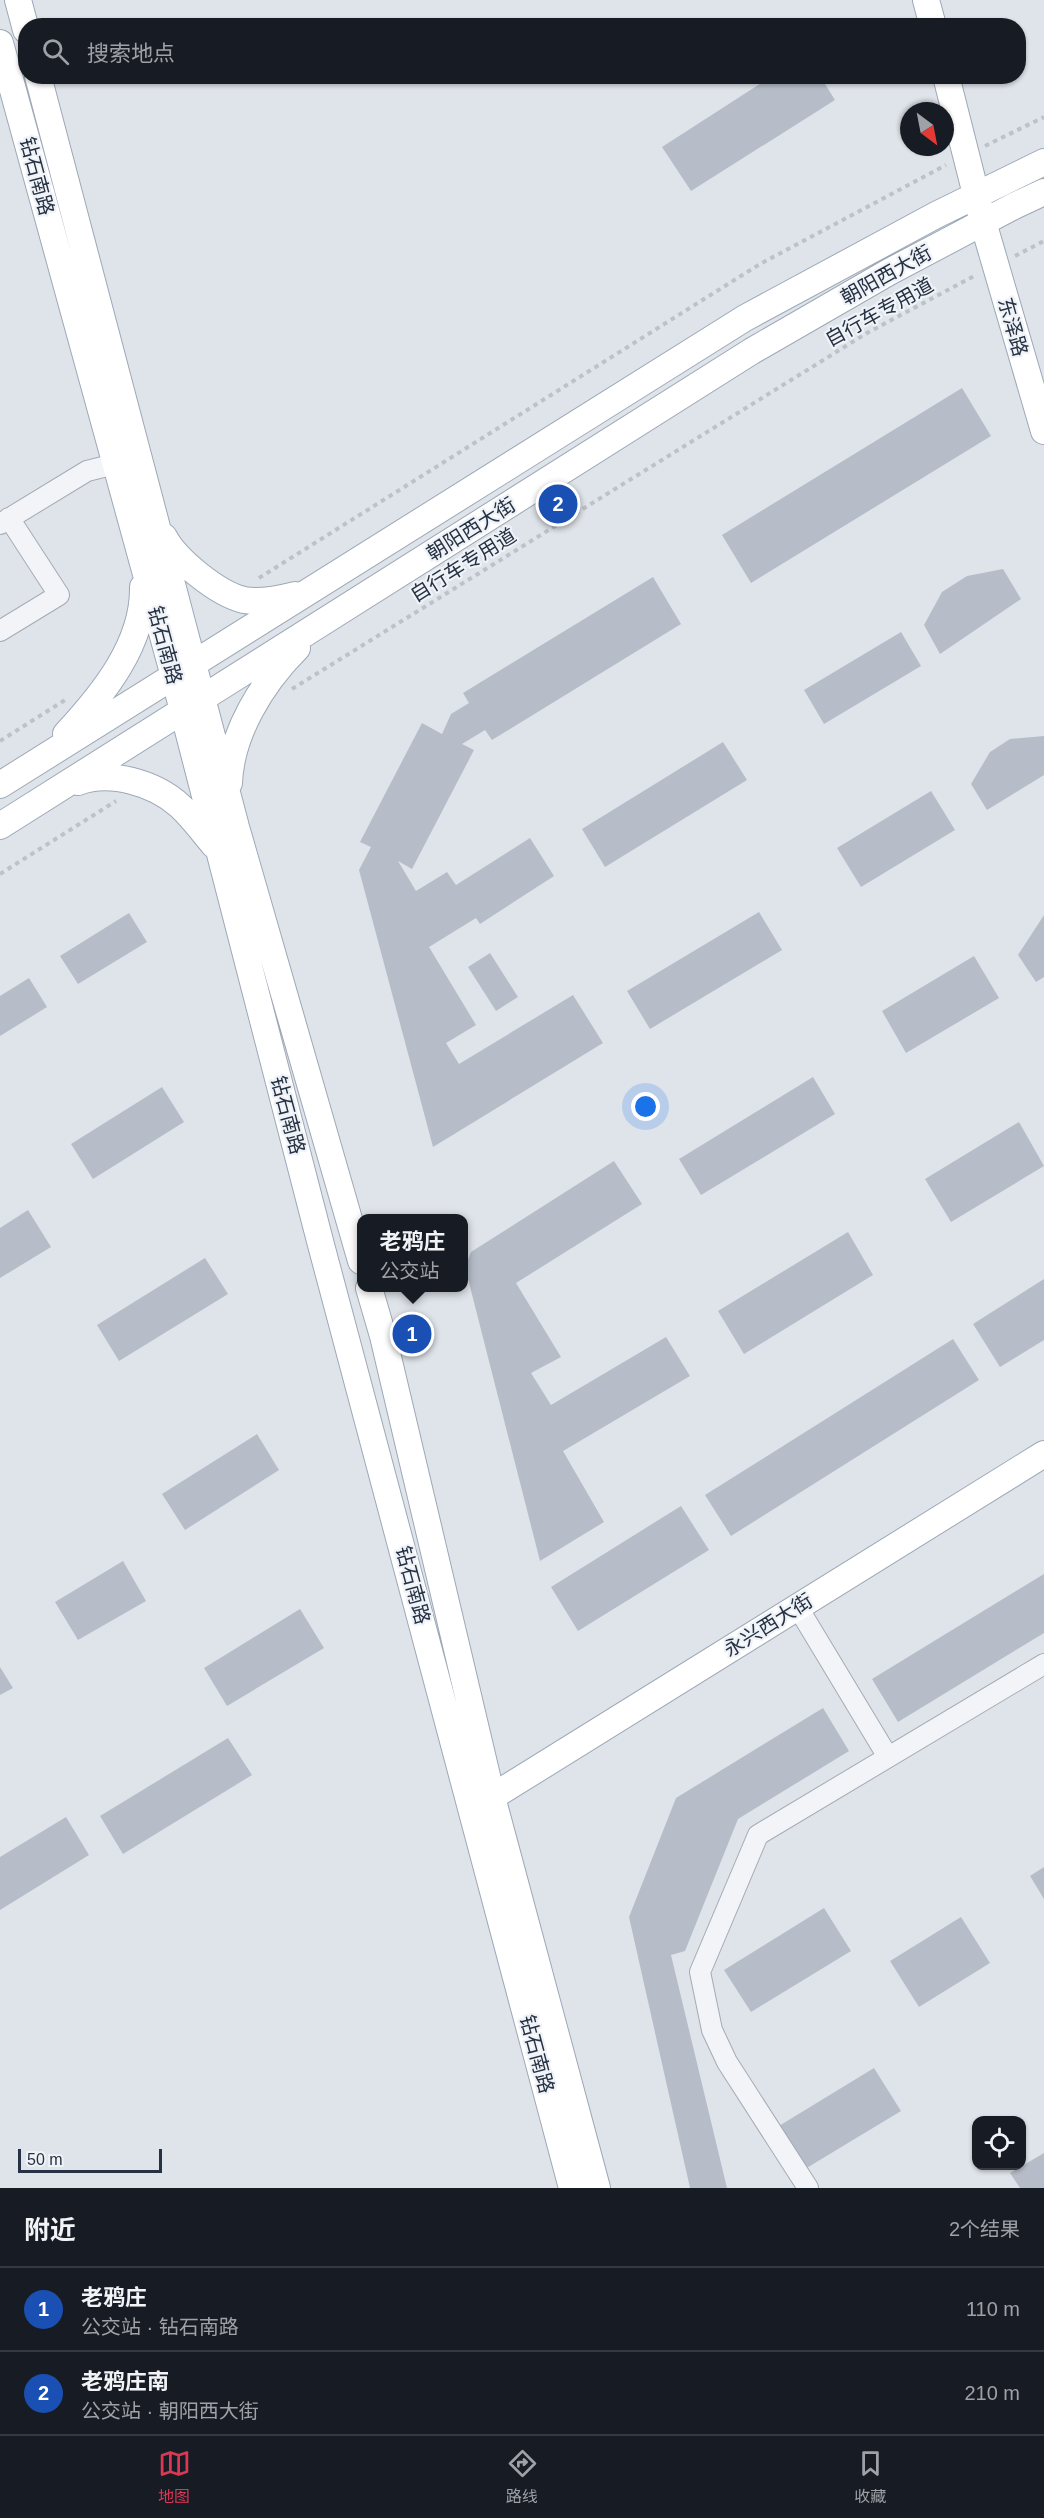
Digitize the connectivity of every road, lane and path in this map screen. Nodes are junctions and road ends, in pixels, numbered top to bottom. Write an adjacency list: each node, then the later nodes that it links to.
1 (18, 0): 3 (main road)
2 (926, 0): 4 (main road)
3 (23, 18)
4 (931, 18)
5 (0, 43): 17 (main road, 钻石南路)
6 (40, 84): 19 (main road, 钻石南路)
7 (948, 84): 9 (main road, 东泽路)
8 (1044, 117): 9 (path)
9 (966, 155): 12 (main road, 东泽路); 22 (path)
10 (1044, 162): 12 (main road, 朝阳西大街)
11 (1044, 192): 13 (main road, 朝阳西大街)
12 (976, 195): 13 (main road, 东泽路); 21 (main road, 朝阳西大街)
13 (983, 222): 15 (main road, 东泽路); 23 (main road, 朝阳西大街)
14 (1044, 242): 15 (path, 自行车专用道)
15 (995, 265): 16 (main road, 东泽路); 26 (path, 自行车专用道)
16 (1044, 431)
17 (116, 464): 18 (street); 20 (main road, 钻石南路)
18 (5, 521): 24 (street)
19 (156, 525): 22 (main road); 25 (main road, 钻石南路)
20 (143, 563): 25 (main road, 钻石南路); 30 (main road)
21 (307, 592): 22 (main road); 25 (main road, 朝阳西大街)
22 (232, 595)
23 (321, 624): 28 (main road, 朝阳西大街); 34 (main road)
24 (0, 631)
25 (184, 670): 28 (main road, 钻石南路); 30 (main road, 朝阳西大街)
26 (285, 693)
27 (68, 698): 29 (path)
28 (192, 705): 33 (main road, 朝阳西大街); 34 (main road, 钻石南路); 36 (main road, 钻石南路)
29 (0, 741)
30 (35, 763): 31 (main road, 朝阳西大街)
31 (0, 785)
32 (142, 785): 33 (main road); 36 (main road); 37 (path)
33 (55, 792): 35 (main road, 朝阳西大街)
34 (229, 799): 38 (main road, 钻石南路)
35 (0, 826)
36 (220, 852): 45 (main road, 钻石南路)
37 (0, 874)
38 (357, 1247)
39 (370, 1292): 44 (main road, 钻石南路)
40 (1044, 1454): 41 (main road, 永兴西大街)
41 (797, 1606): 43 (street); 44 (main road, 永兴西大街)
42 (1044, 1664): 43 (street)
43 (888, 1757): 47 (street)
44 (492, 1797): 46 (main road, 钻石南路)
45 (572, 2188)
46 (597, 2188)
47 (808, 2188)

